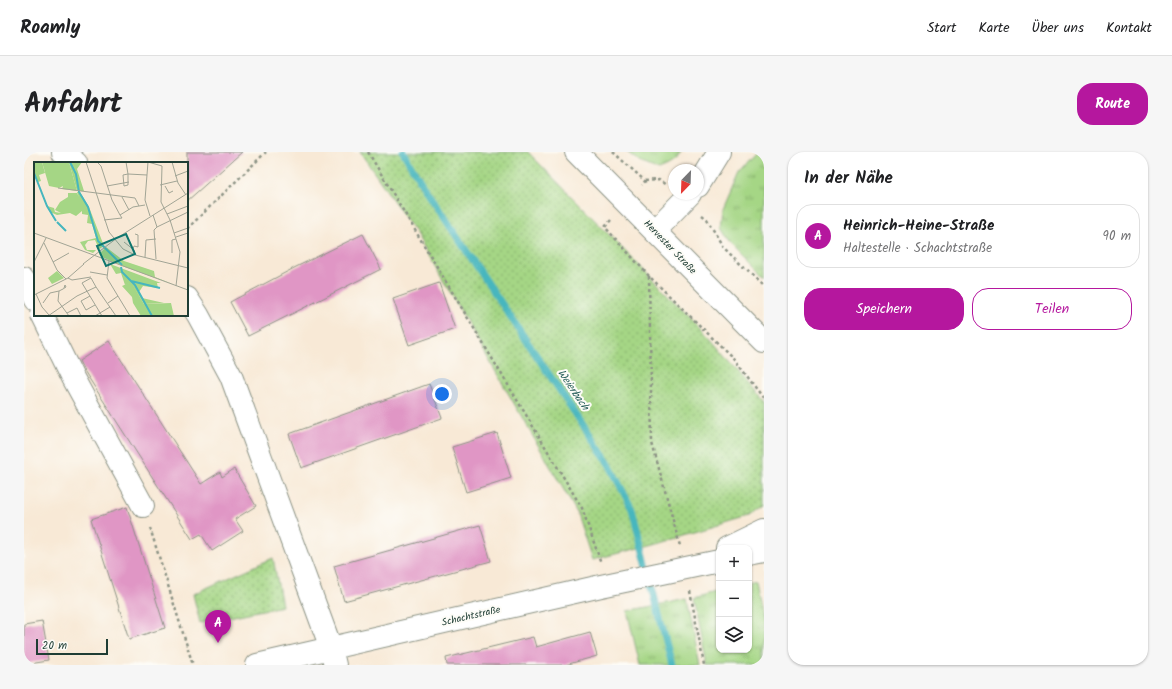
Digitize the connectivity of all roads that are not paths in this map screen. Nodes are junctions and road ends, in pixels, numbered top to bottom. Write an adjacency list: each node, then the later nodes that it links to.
1 (63, 152): 4 (street)
2 (576, 152): 7 (street, Hervester Straße)
3 (719, 152): 5 (street)
4 (75, 162)
5 (704, 170)
6 (678, 200): 7 (street)
7 (654, 230): 12 (street, Hervester Straße)
8 (24, 278): 9 (street)
9 (34, 298)
10 (188, 300): 21 (street)
11 (42, 316): 13 (street)
12 (764, 342)
13 (143, 506)
14 (764, 530): 15 (street)
15 (733, 545)
16 (764, 551): 18 (street)
17 (716, 553): 20 (street, Schachtstraße)
18 (752, 553)
19 (716, 561): 20 (street, Schachtstraße)
20 (678, 570): 21 (street, Schachtstraße)
21 (333, 657): 22 (street, Schachtstraße)
22 (256, 665)

